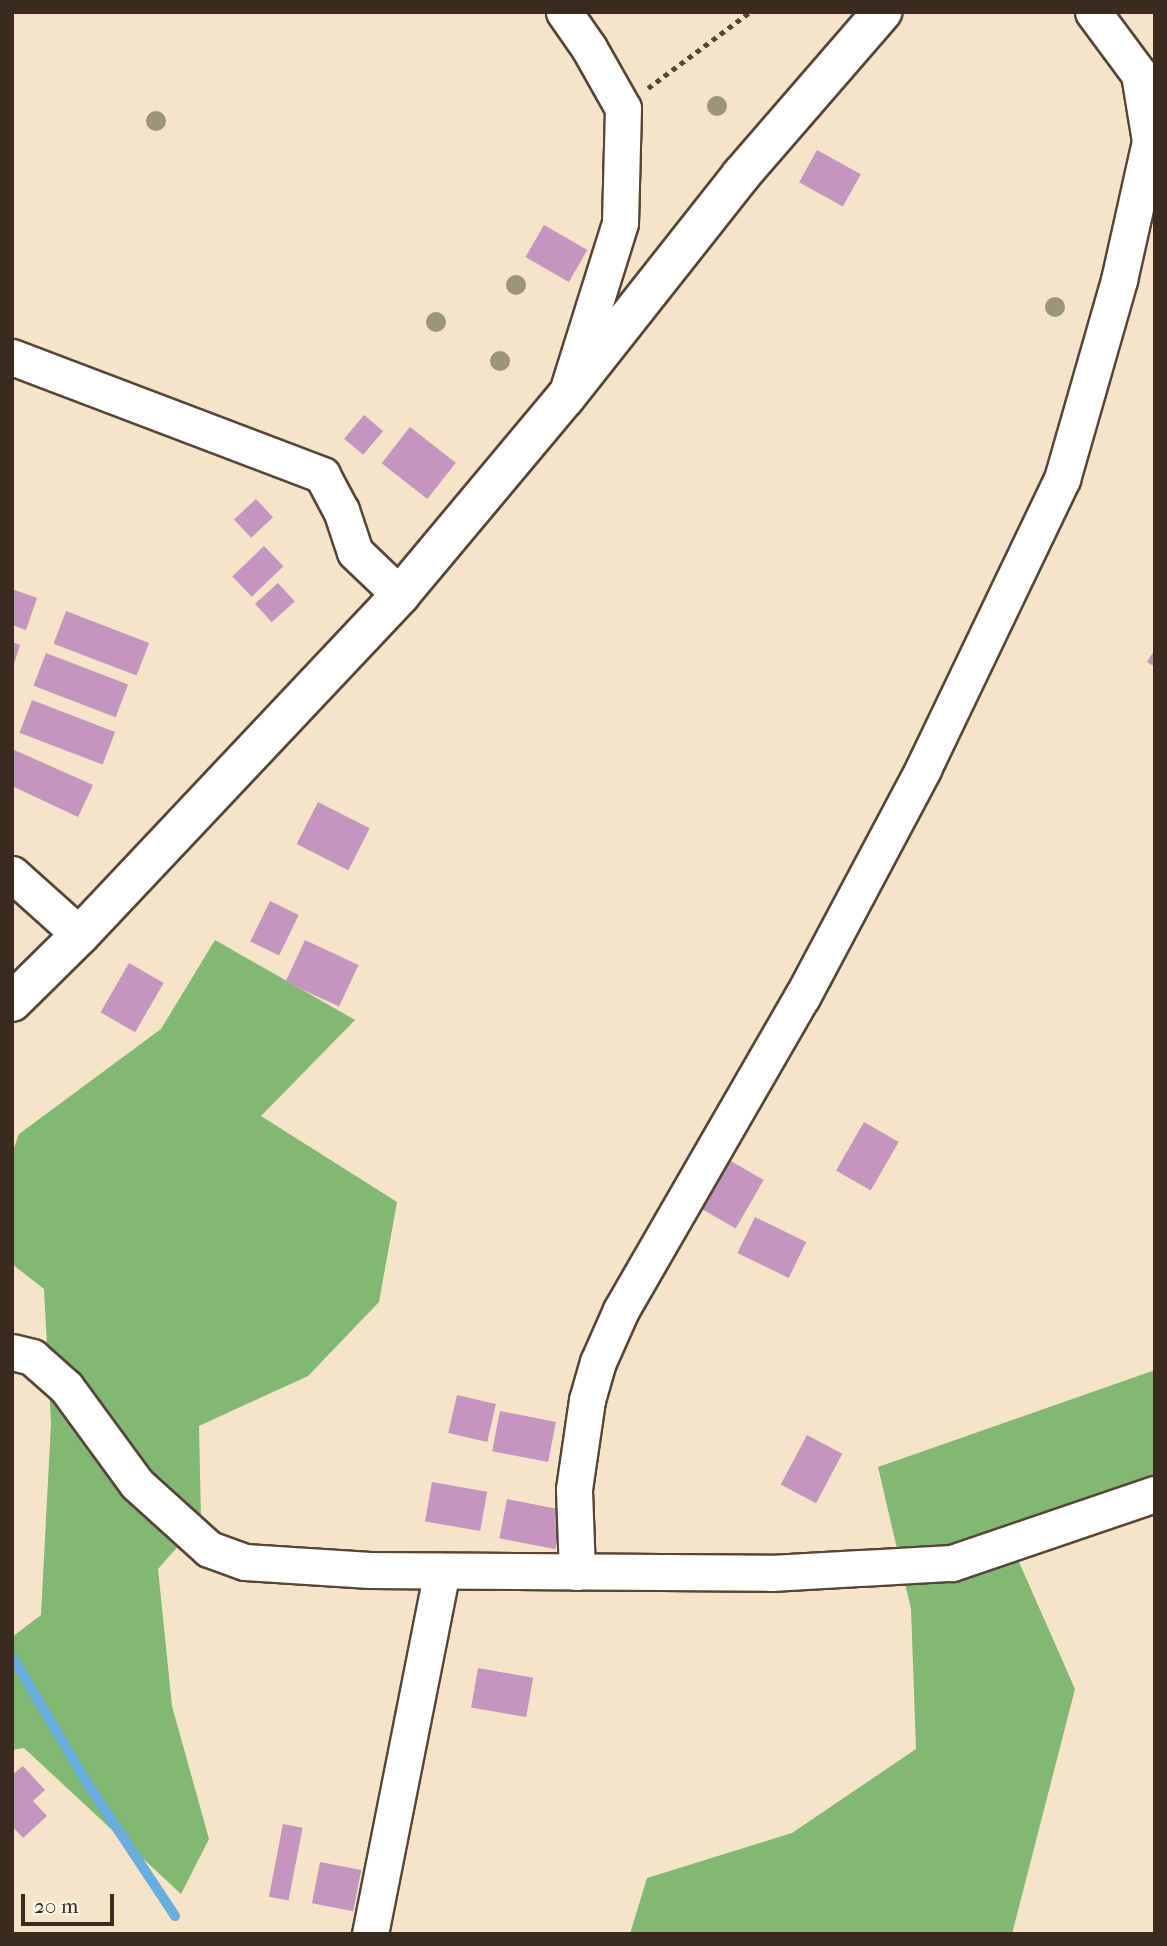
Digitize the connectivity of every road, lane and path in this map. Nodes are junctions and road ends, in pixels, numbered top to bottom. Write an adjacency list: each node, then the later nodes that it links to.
1 (564, 12): 5 (street)
2 (750, 12): 5 (path)
3 (882, 12): 7 (street)
4 (1093, 12): 15 (street)
5 (622, 108): 7 (street)
6 (12, 357): 8 (street)
7 (565, 398): 8 (street)
8 (400, 595): 10 (street)
9 (12, 874): 10 (street)
10 (80, 935): 11 (street)
11 (12, 1002)
12 (12, 1352): 14 (street)
13 (1155, 1494): 15 (street)
14 (442, 1571): 15 (street); 16 (street)
15 (578, 1572)
16 (370, 1934)

